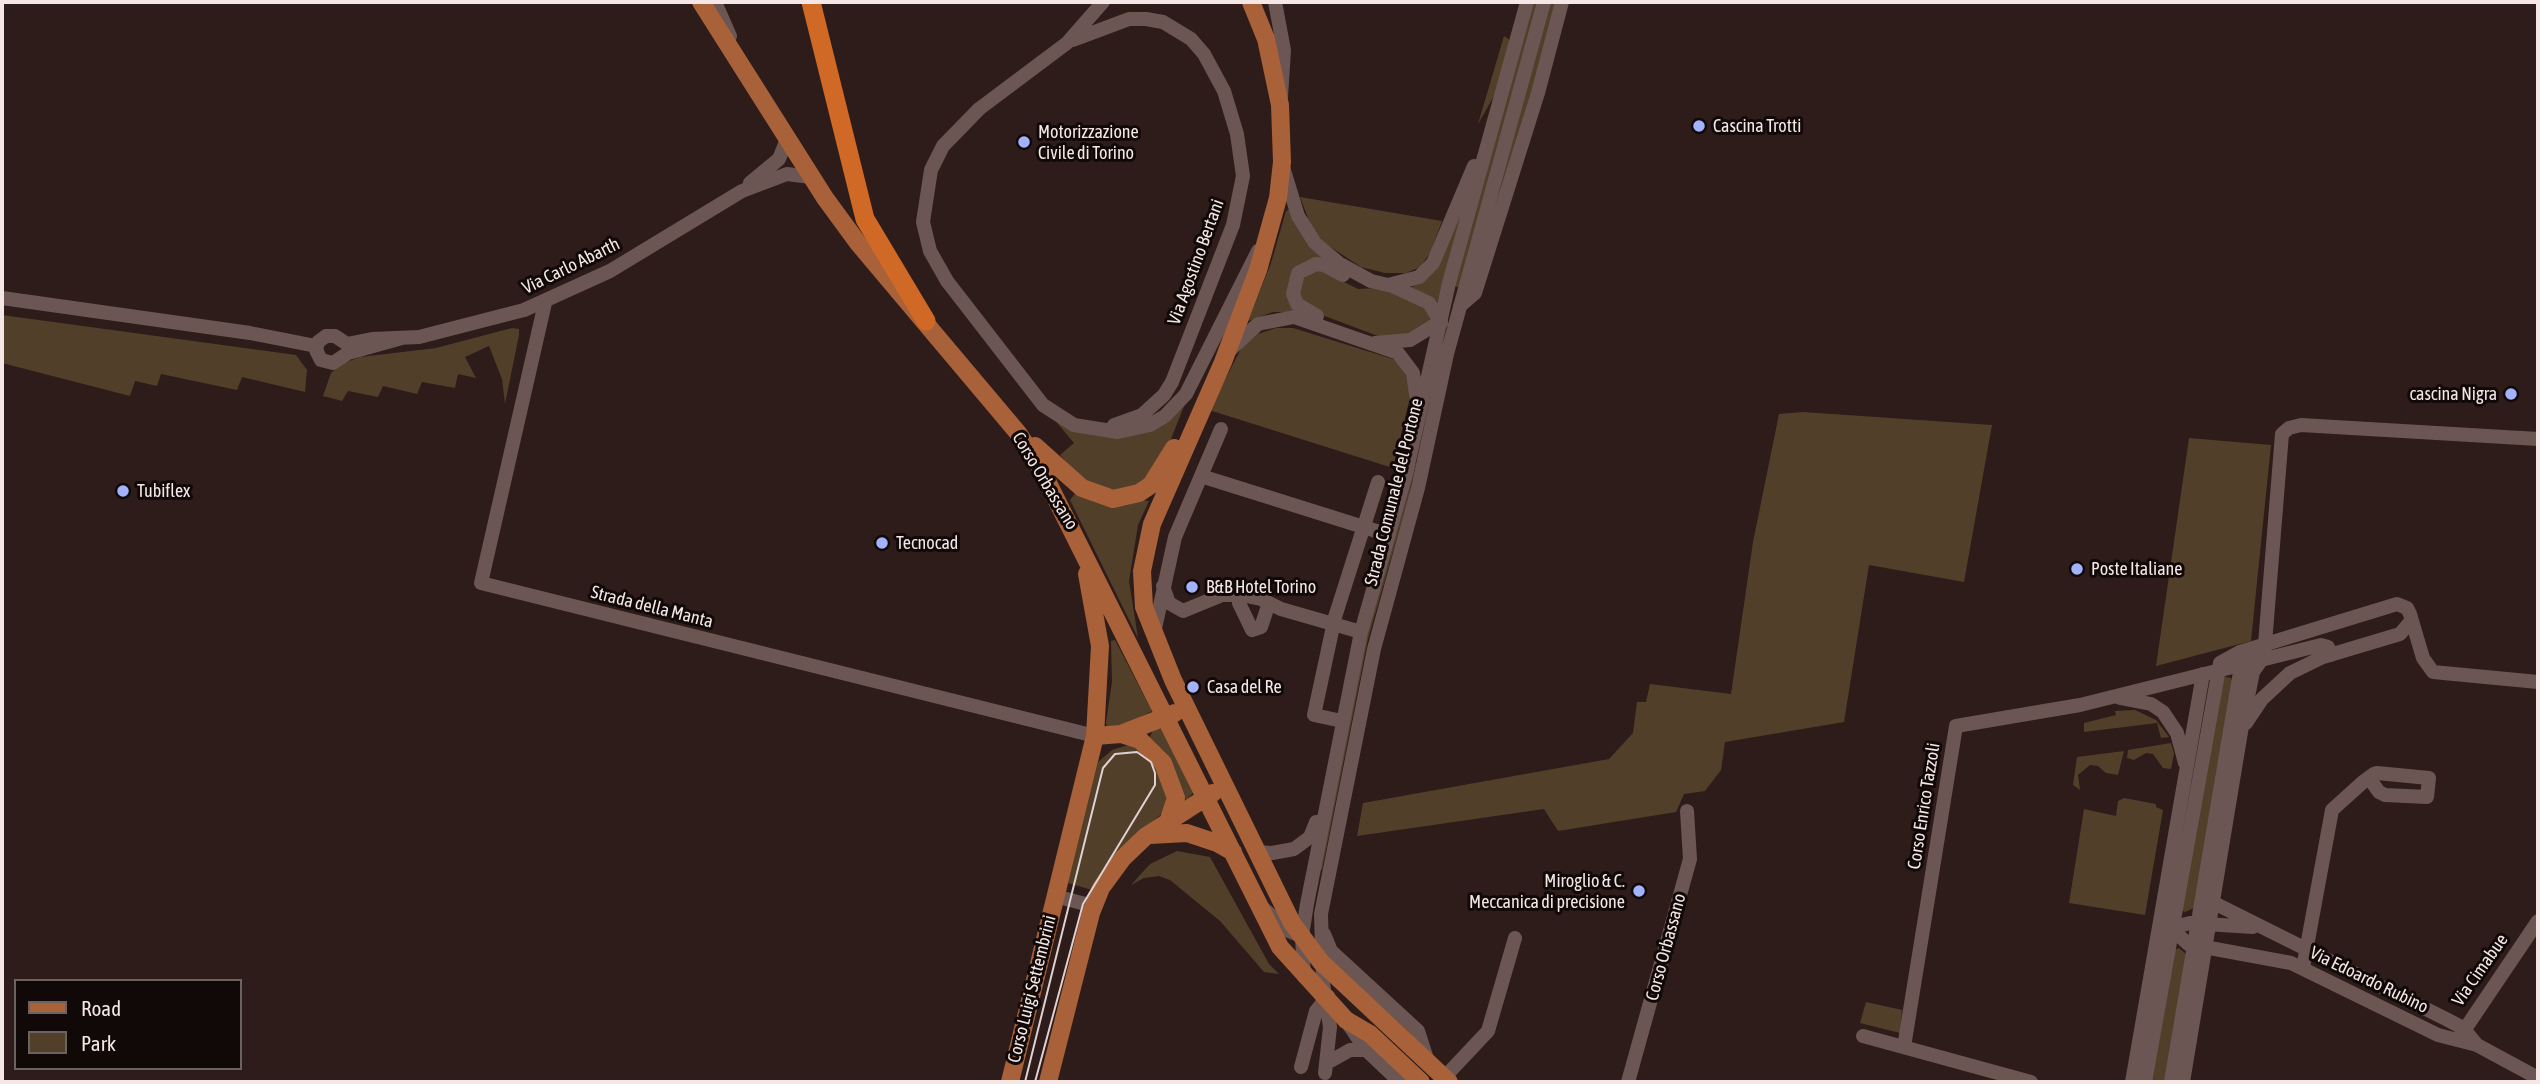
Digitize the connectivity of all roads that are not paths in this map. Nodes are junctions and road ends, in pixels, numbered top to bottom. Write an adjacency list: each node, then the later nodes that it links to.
1 (701, 2): 11 (main road, Corso Orbassano)
2 (715, 2): 11 (street)
3 (811, 2): 25 (highway)
4 (1102, 2): 10 (street, Via Agostino Bertani)
5 (1251, 2): 12 (main road)
6 (1275, 2): 12 (street)
7 (1527, 2): 13 (street, Strada Comunale del Portone)
8 (1544, 2): 24 (street, Strada Comunale del Portone)
9 (1562, 2): 24 (street)
10 (1067, 43): 33 (street, Via Agostino Bertani); 33 (street, Via Agostino Bertani)
11 (750, 80): 14 (main road, Corso Orbassano)
12 (1280, 105): 15 (main road)
13 (1490, 133): 20 (street); 26 (street, Strada Comunale del Portone)
14 (787, 139): 16 (main road, Corso Orbassano); 17 (street, Via Carlo Abarth)
15 (1282, 163): 18 (main road); 19 (street)
16 (811, 177): 17 (street, Via Carlo Abarth); 25 (main road, Corso Orbassano)
17 (741, 191): 22 (street, Via Carlo Abarth)
18 (1273, 222): 23 (main road); 33 (street, Via Agostino Bertani)
19 (1371, 281): 20 (street); 27 (street)
20 (1388, 285): 26 (street)
21 (2, 298): 29 (street, Via Carlo Abarth)
22 (545, 303): 30 (street, Via Carlo Abarth); 63 (street, Strada della Manta)
23 (1243, 304): 32 (main road); 35 (main road)
24 (1461, 306): 26 (street); 31 (street, Strada Comunale del Portone)
25 (926, 321): 35 (main road, Corso Orbassano)
26 (1441, 321): 28 (street); 31 (street); 36 (street, Strada Comunale del Portone)
27 (1354, 336): 28 (street); 32 (street)
28 (1375, 343): 36 (street)
29 (316, 346): 30 (street, Via Carlo Abarth); 30 (street, Via Carlo Abarth)
30 (343, 349)
31 (1447, 354): 78 (street, Strada Comunale del Portone)
32 (1223, 362): 50 (main road)
33 (1099, 429)
34 (1221, 429): 38 (street)
35 (1018, 433): 41 (main road, Corso Orbassano)
36 (1416, 436): 42 (street, Strada Comunale del Portone)
37 (2538, 439): 51 (street, Corso Enrico Tazzoli)
38 (1201, 476): 40 (street, Strada Comunale del Portone); 43 (street)
39 (1378, 482): 40 (street, Strada Comunale del Portone)
40 (1364, 527): 42 (street, Strada Comunale del Portone); 47 (street, Strada Comunale del Portone)
41 (1075, 531): 58 (main road, Corso Orbassano); 63 (main road, Corso Luigi Settembrini)
42 (1389, 535): 49 (street, Strada Comunale del Portone)
43 (1163, 586): 44 (street); 50 (street)
44 (1241, 595): 45 (street); 45 (street)
45 (1269, 603): 47 (street)
46 (2385, 609): 48 (street); 48 (street); 51 (street, Corso Enrico Tazzoli)
47 (1334, 624): 49 (street); 59 (street, Strada Comunale del Portone)
48 (2403, 629): 52 (street, Corso Enrico Tazzoli); 56 (street)
49 (1361, 632): 59 (street, Strada Comunale del Portone)
50 (1154, 638): 60 (main road)
51 (2264, 644): 53 (street, Corso Enrico Tazzoli); 55 (street, Corso Enrico Tazzoli)
52 (2331, 655): 53 (street, Corso Enrico Tazzoli); 61 (street, Corso Enrico Tazzoli)
53 (2262, 661): 54 (street, Corso Enrico Tazzoli); 61 (street, Corso Enrico Tazzoli)
54 (2241, 666): 55 (street, Corso Enrico Tazzoli); 80 (street, Corso Enrico Tazzoli)
55 (2209, 673): 57 (street, Corso Enrico Tazzoli); 64 (street, Corso Enrico Tazzoli); 82 (street)
56 (2538, 682)
57 (2112, 696): 64 (street, Corso Enrico Tazzoli); 99 (street, Corso Enrico Tazzoli)
58 (1164, 716): 60 (main road); 62 (main road); 67 (main road, Corso Orbassano)
59 (1342, 721): 68 (street, Strada Comunale del Portone)
60 (1196, 729): 66 (main road)
61 (2241, 732): 75 (street, Corso Enrico Tazzoli)
62 (1121, 734): 63 (main road); 70 (main road)
63 (1095, 736): 74 (main road, Corso Luigi Settembrini)
64 (2187, 773): 101 (street, Corso Enrico Tazzoli)
65 (2369, 778): 86 (street)
66 (1223, 787): 67 (main road); 72 (main road)
67 (1206, 798): 70 (main road); 73 (main road, Corso Orbassano)
68 (1326, 802): 72 (street); 83 (street, Strada Comunale del Portone)
69 (1687, 811): 110 (street, Corso Orbassano)
70 (1168, 822): 71 (main road)
71 (1146, 836): 73 (main road); 77 (main road)
72 (1256, 852): 83 (main road)
73 (1233, 853): 76 (main road, Corso Orbassano)
74 (1055, 896): 77 (street, Corso Luigi Settembrini); 106 (main road, Corso Luigi Settembrini)
75 (2214, 903): 80 (street, Corso Enrico Tazzoli); 81 (street, Via Edoardo Rubino)
76 (1258, 904): 83 (street); 89 (main road, Corso Orbassano)
77 (1093, 906): 107 (main road)
78 (1321, 921): 83 (street); 87 (street, Strada Comunale del Portone); 91 (street)
79 (2538, 921): 97 (street, Via Cimabue)
80 (2204, 923): 81 (street, Via Edoardo Rubino); 82 (street, Via Edoardo Rubino); 85 (street, Corso Enrico Tazzoli)
81 (2258, 927): 86 (street, Via Edoardo Rubino)
82 (2171, 928): 85 (street, Via Edoardo Rubino); 96 (street)
83 (1302, 936): 87 (main road); 89 (street, Strada Comunale del Portone)
84 (1515, 938): 105 (street)
85 (2200, 946): 88 (street, Via Edoardo Rubino); 93 (street, Corso Enrico Tazzoli); 95 (street, Corso Enrico Tazzoli)
86 (2306, 950): 88 (street); 97 (street, Via Edoardo Rubino)
87 (1321, 962): 90 (main road); 92 (street, Strada Comunale del Portone)
88 (2303, 968): 97 (street, Via Edoardo Rubino)
89 (1304, 978): 92 (main road, Corso Orbassano)
90 (1341, 980): 91 (street); 92 (street); 102 (main road)
91 (1370, 984): 102 (street)
92 (1325, 1000): 94 (main road, Corso Orbassano); 100 (street, Strada Comunale del Portone); 103 (street)
93 (2194, 1014): 95 (street); 115 (street, Corso Enrico Tazzoli)
94 (1346, 1020): 100 (street, Corso Orbassano); 109 (main road, Corso Orbassano)
95 (2180, 1030): 114 (street, Corso Enrico Tazzoli)
96 (2153, 1035): 101 (street, Corso Enrico Tazzoli); 113 (street)
97 (2460, 1035): 104 (street, Via Edoardo Rubino)
98 (1863, 1036): 99 (street)
99 (1904, 1047): 111 (street)
100 (1366, 1050): 108 (street, Corso Orbassano)
101 (2137, 1054): 112 (street, Corso Enrico Tazzoli)
102 (1429, 1063): 105 (main road)
103 (1301, 1067)
104 (2538, 1078)
105 (1445, 1081)
106 (1010, 1082)
107 (1048, 1082)
108 (1400, 1082)
109 (1421, 1082)
110 (1628, 1082)
111 (2031, 1082)
112 (2132, 1082)
113 (2145, 1082)
114 (2171, 1082)
115 (2183, 1082)

